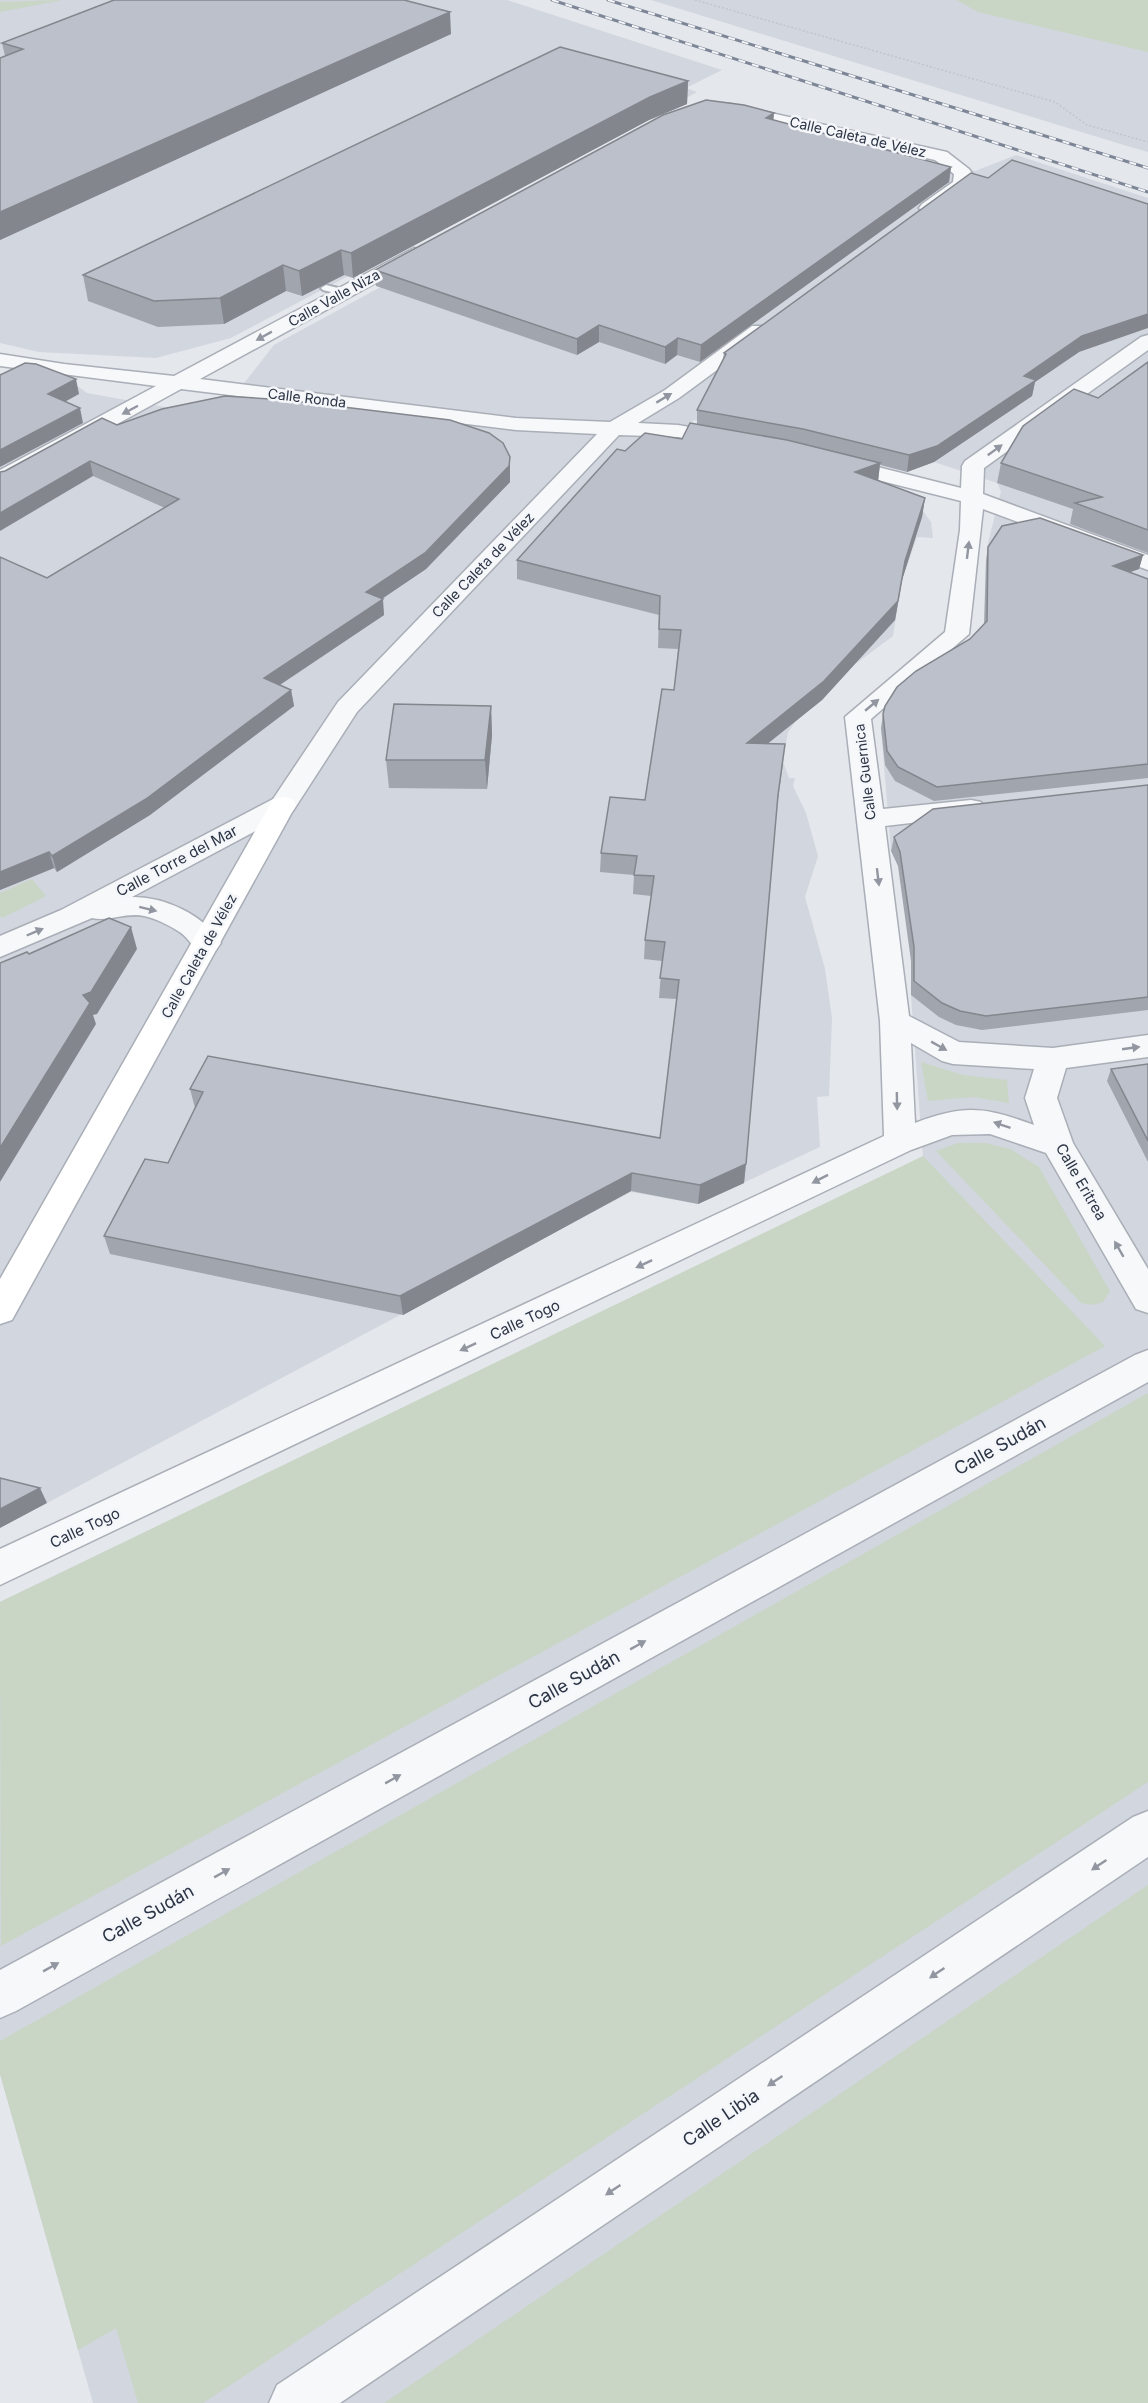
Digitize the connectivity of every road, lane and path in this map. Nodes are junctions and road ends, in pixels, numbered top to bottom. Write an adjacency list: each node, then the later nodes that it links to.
1 (695, 0): 3 (path)
2 (735, 91): 4 (street, Calle Caleta de Vélez)
3 (1148, 142)
4 (916, 216)
5 (434, 244): 9 (street, Calle Valle Niza, one-way to 9)
6 (775, 319): 10 (street, Calle Caleta de Vélez, one-way to 6)
7 (1148, 341): 14 (street, one-way to 7)
8 (0, 360): 9 (street, Calle Ronda)
9 (181, 382): 10 (street, Calle Ronda); 13 (street, Calle Valle Niza, one-way to 13)
10 (614, 428): 11 (street, Calle Ronda); 16 (street, Calle Caleta de Vélez)
11 (743, 442)
12 (810, 456): 14 (street)
13 (0, 479)
14 (971, 497): 15 (street); 18 (street, Calle Guernica, one-way to 14)
15 (1148, 563)
16 (283, 805): 19 (street, Calle Torre del Mar); 20 (street, Calle Caleta de Vélez)
17 (1000, 805): 18 (street)
18 (871, 819): 22 (street, Calle Guernica, one-way to 22)
19 (71, 917): 20 (street, Calle Torre del Mar, one-way to 20); 21 (street, Calle Torre del Mar, one-way to 19)
20 (206, 943): 28 (street, Calle Caleta de Vélez)
21 (0, 947)
22 (895, 1021): 24 (street, one-way to 24); 25 (street, Calle Guernica, one-way to 25)
23 (1148, 1046): 24 (street, one-way to 23)
24 (1053, 1059): 26 (street, Calle Eritrea)
25 (900, 1142): 26 (street, Calle Togo, one-way to 25); 30 (street, Calle Togo, one-way to 30)
26 (1058, 1144): 27 (street, Calle Eritrea, one-way to 26)
27 (1148, 1299)
28 (0, 1310)
29 (1148, 1365): 32 (street, Calle Sudán, one-way to 29)
30 (0, 1568)
31 (1148, 1832): 33 (street, Calle Libia, one-way to 33)
32 (0, 1995)
33 (295, 2403)

